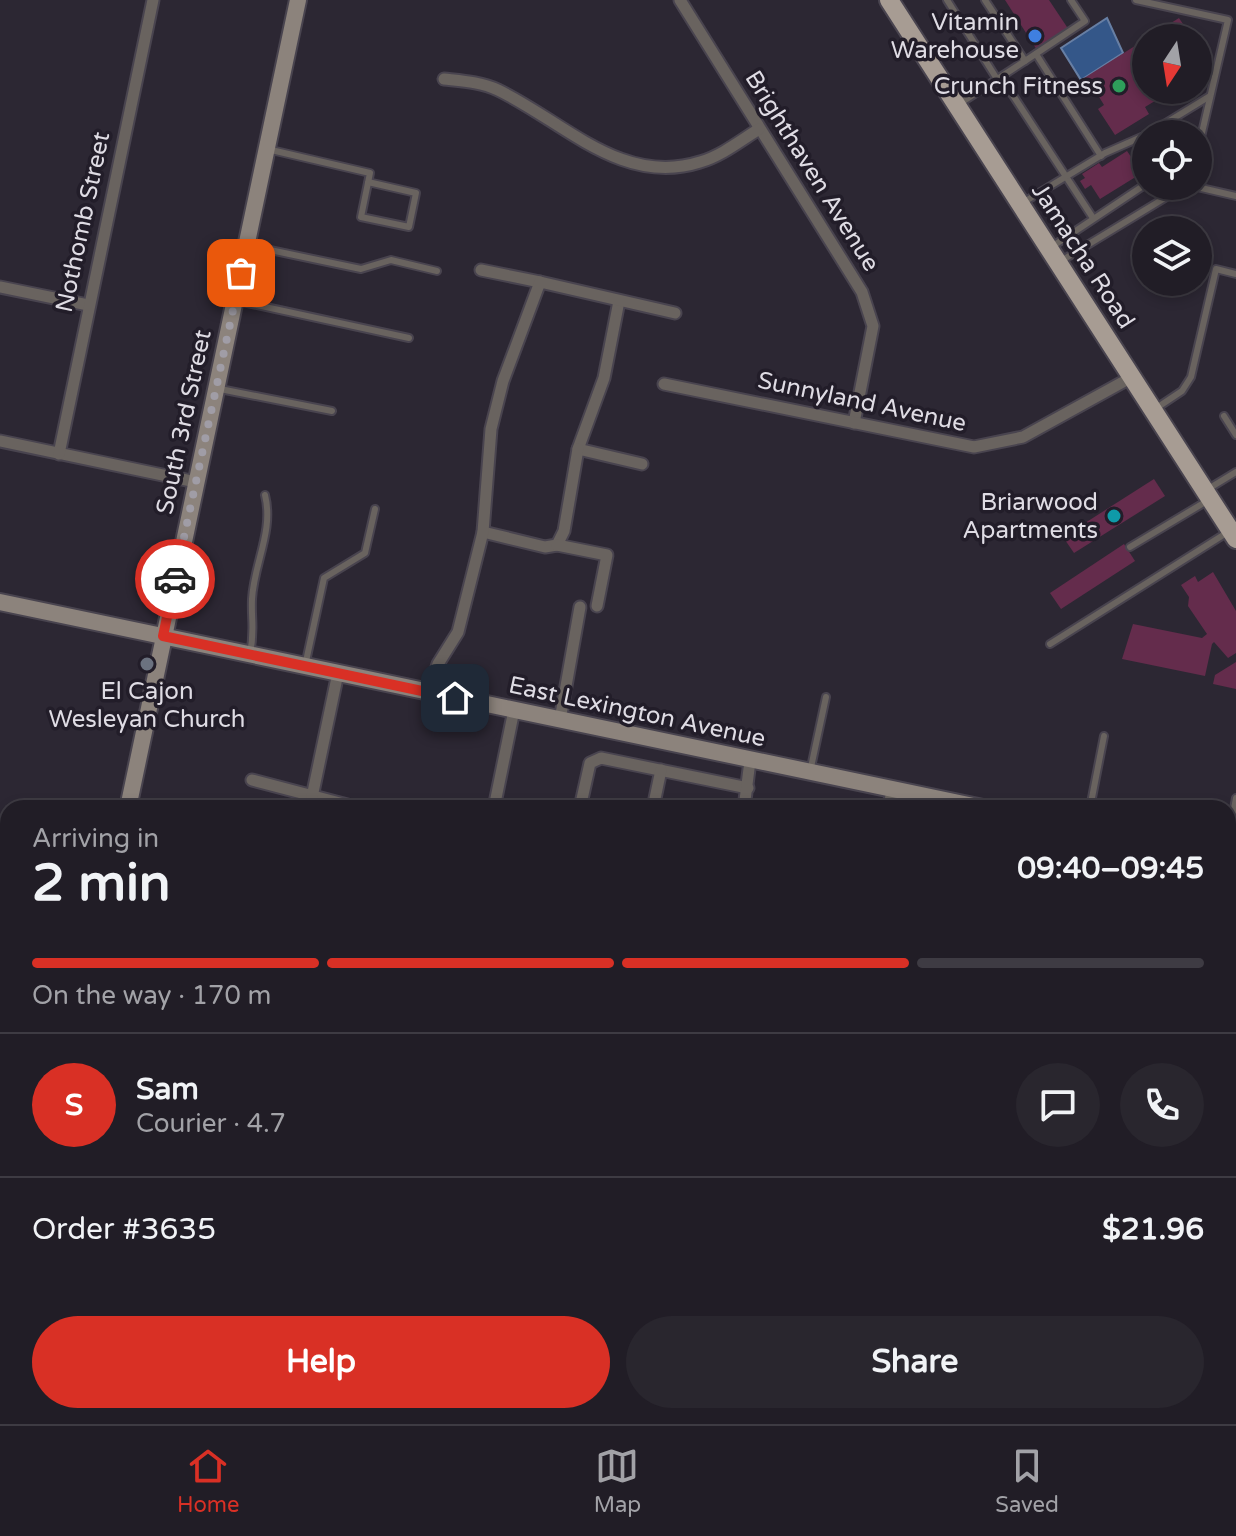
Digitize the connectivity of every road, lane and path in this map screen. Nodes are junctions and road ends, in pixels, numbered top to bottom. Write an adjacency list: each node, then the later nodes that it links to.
1 (153, 0): 36 (street, Nothomb Street)
2 (298, 0): 19 (street, South 3rd Street)
3 (680, 0): 17 (street, Brighthaven Avenue)
4 (889, 0): 15 (main road, Jamacha Road)
5 (947, 0): 11 (lane)
6 (985, 0): 10 (lane)
7 (1071, 0): 9 (lane)
8 (1136, 0): 13 (lane)
9 (1036, 54): 10 (lane); 20 (lane)
10 (1025, 61): 11 (lane)
11 (999, 78): 15 (lane); 21 (lane)
12 (444, 79): 17 (street)
13 (1212, 92)
14 (1198, 104): 16 (lane)
15 (957, 106): 25 (main road, Jamacha Road)
16 (1172, 120)
17 (759, 129): 45 (street, Brighthaven Avenue)
18 (1132, 142): 20 (lane)
19 (267, 149): 22 (lane); 27 (street, South 3rd Street)
20 (1101, 156): 21 (lane)
21 (1066, 177): 25 (lane); 26 (lane)
22 (368, 182): 22 (lane)
23 (1132, 193): 26 (lane)
24 (1236, 196): 28 (lane)
25 (1020, 204): 28 (main road, Jamacha Road)
26 (1093, 218): 28 (lane)
27 (246, 245): 30 (lane); 34 (street, South 3rd Street)
28 (1054, 255): 39 (main road, Jamacha Road)
29 (481, 270): 32 (street)
30 (437, 271)
31 (1236, 274): 42 (lane)
32 (540, 282): 35 (street); 56 (street)
33 (0, 287): 36 (street)
34 (235, 300): 38 (lane); 41 (street, South 3rd Street)
35 (619, 301): 37 (street); 48 (street)
36 (88, 305): 49 (street, Nothomb Street)
37 (675, 313)
38 (409, 338)
39 (1132, 377): 42 (main road, Jamacha Road); 45 (street, Sunnyland Avenue)
40 (664, 384): 45 (street, Sunnyland Avenue)
41 (216, 388): 43 (lane); 52 (street, South 3rd Street)
42 (1153, 410): 54 (main road, Jamacha Road)
43 (332, 411)
44 (1224, 416): 46 (lane)
45 (854, 423)
46 (1236, 435)
47 (0, 441): 49 (street)
48 (578, 449): 50 (street); 58 (street)
49 (59, 454): 52 (street)
50 (642, 464)
51 (1236, 472): 54 (lane)
52 (196, 482): 63 (street, South 3rd Street)
53 (265, 495): 65 (lane)
54 (1208, 495): 57 (main road, Jamacha Road); 59 (lane)
55 (375, 509): 66 (lane)
56 (483, 532): 58 (street); 68 (street)
57 (1233, 534): 64 (lane)
58 (557, 545): 61 (street)
59 (1130, 547)
60 (0, 602): 63 (street, East Lexington Avenue)
61 (597, 606)
62 (580, 607): 71 (street)
63 (163, 636): 65 (street, East Lexington Avenue); 80 (street, South 3rd Street)
64 (1050, 644)
65 (250, 654): 66 (street, East Lexington Avenue)
66 (305, 666): 67 (street, East Lexington Avenue)
67 (338, 673): 68 (street, East Lexington Avenue); 79 (street)
68 (429, 692): 70 (street, East Lexington Avenue)
69 (826, 697): 75 (lane)
70 (514, 710): 71 (street, East Lexington Avenue); 82 (street)
71 (560, 720): 73 (street, East Lexington Avenue)
72 (1104, 736): 88 (lane)
73 (750, 761): 75 (street, East Lexington Avenue); 77 (street)
74 (661, 770): 77 (street); 83 (street); 84 (street)
75 (810, 773): 78 (street, East Lexington Avenue)
76 (252, 780): 79 (street)
77 (748, 788): 85 (street)
78 (892, 789): 86 (street); 87 (street, East Lexington Avenue)
79 (312, 797): 81 (street)
80 (130, 800)
81 (325, 800)
82 (496, 800)
83 (582, 800)
84 (655, 800)
85 (746, 800)
86 (890, 800)
87 (945, 800)
88 (1092, 800)

